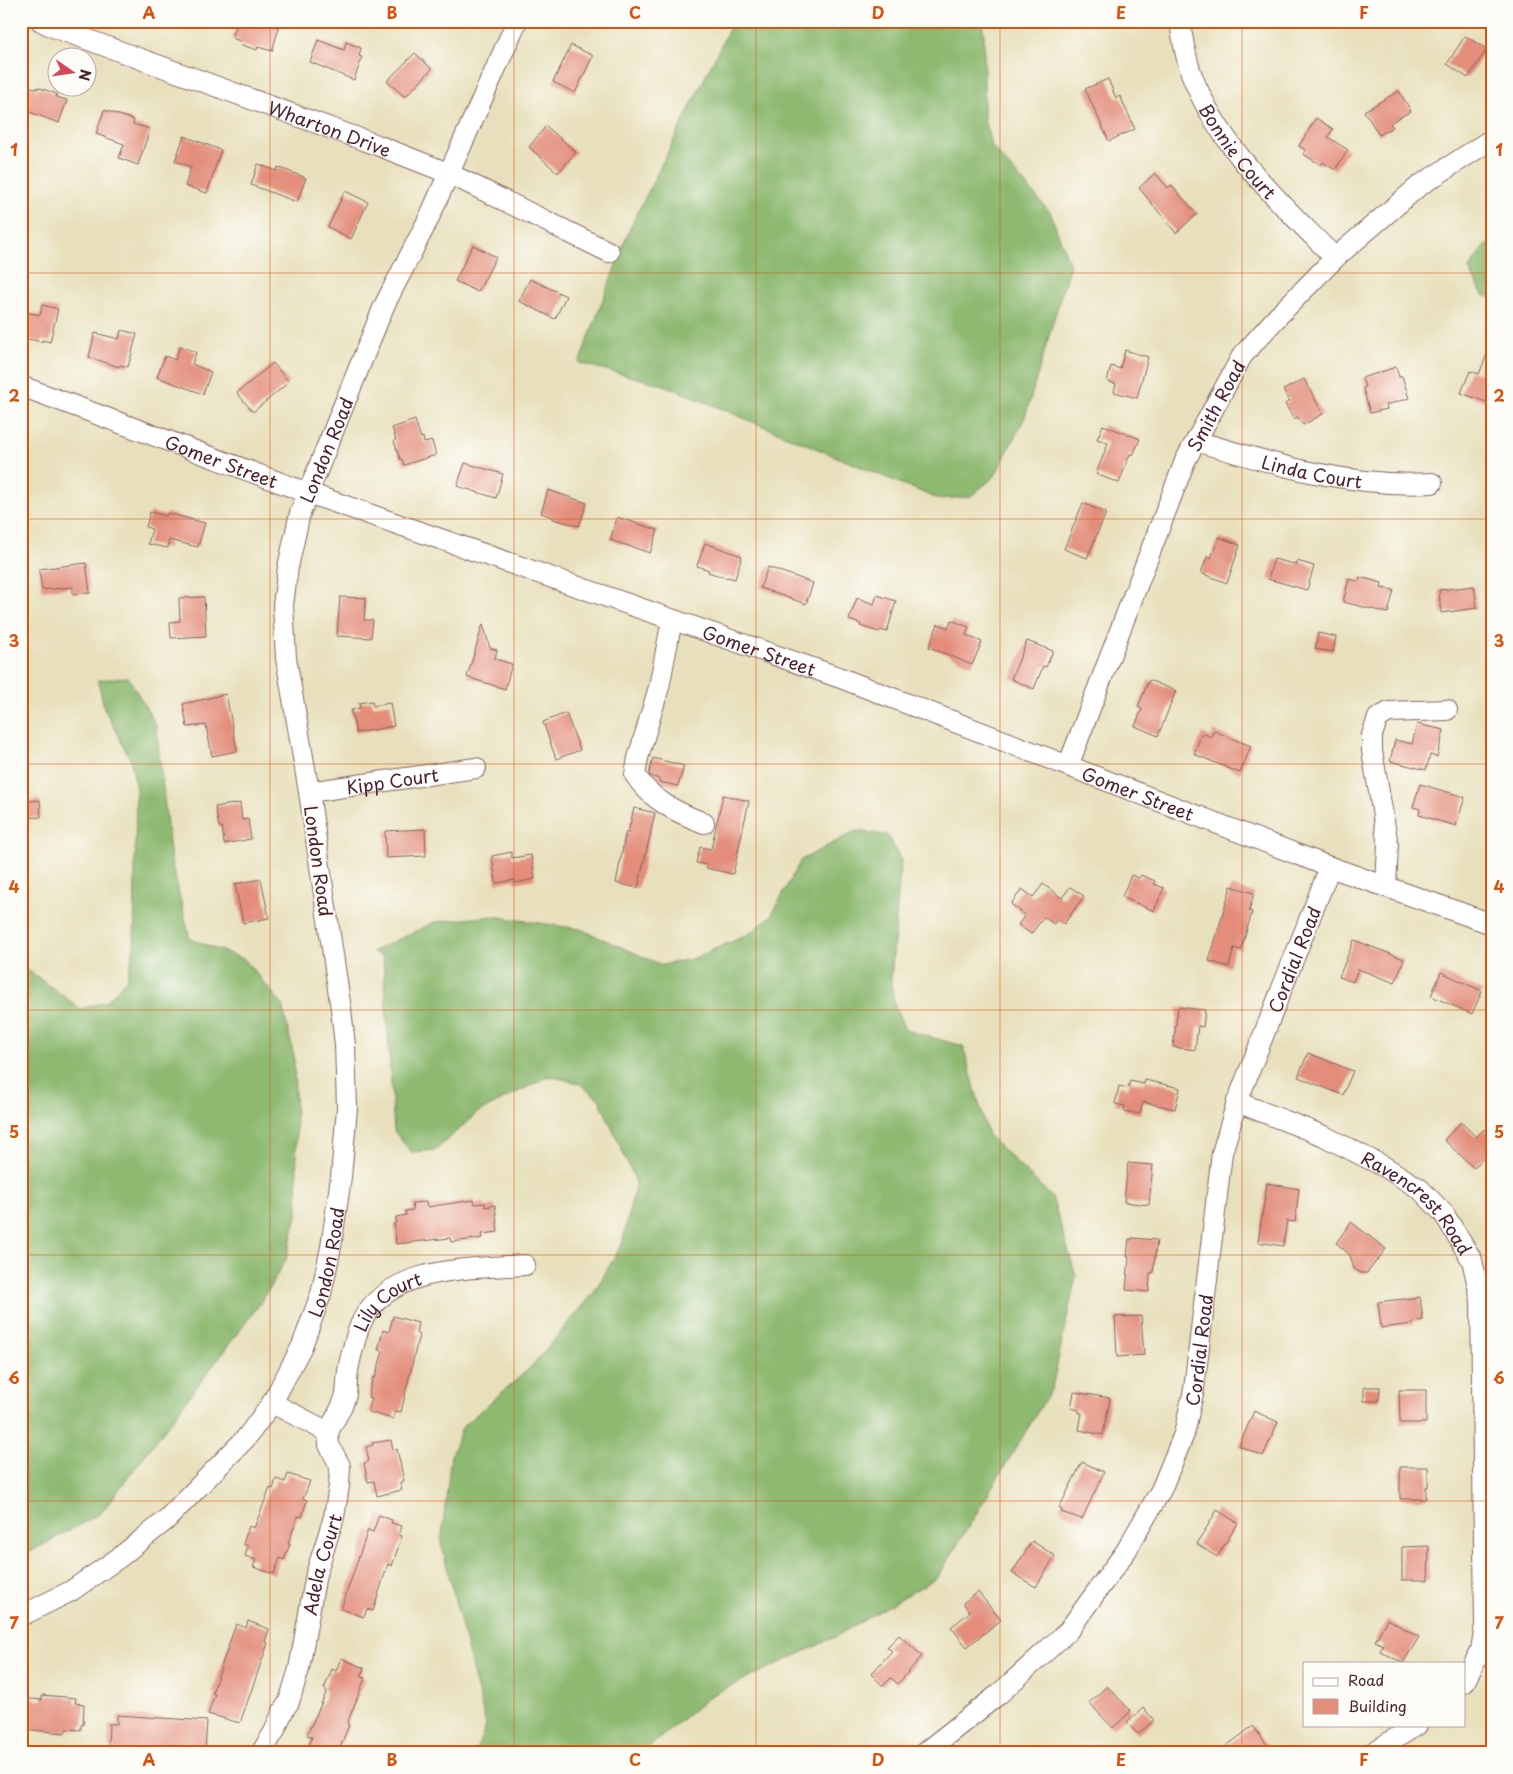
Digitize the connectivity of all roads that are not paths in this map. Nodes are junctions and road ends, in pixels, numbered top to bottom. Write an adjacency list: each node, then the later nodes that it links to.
1 (41, 21): 5 (street, Wharton Drive)
2 (517, 21): 5 (street, London Road)
3 (1180, 21): 7 (street, Bonnie Court)
4 (1492, 139): 7 (street, Smith Road)
5 (448, 173): 6 (street, Wharton Drive); 11 (street, London Road)
6 (609, 252)
7 (1335, 258): 9 (street, Smith Road)
8 (21, 386): 11 (street, Gomer Street)
9 (1196, 441): 10 (street, Linda Court); 14 (street, Smith Road)
10 (1432, 483)
11 (308, 493): 12 (street, Gomer Street); 16 (street, London Road)
12 (672, 620): 14 (street, Gomer Street); 17 (street)
13 (1447, 710): 19 (street)
14 (1068, 766): 18 (street, Gomer Street)
15 (476, 768): 16 (street, Kipp Court)
16 (309, 792): 23 (street, London Road)
17 (704, 823)
18 (1330, 867): 19 (street, Gomer Street); 21 (street, Cordial Road)
19 (1386, 887): 20 (street, Gomer Street)
20 (1492, 924)
21 (1237, 1102): 26 (street, Ravencrest Road); 29 (street, Cordial Road)
22 (525, 1265): 24 (street, Lily Court)
23 (272, 1403): 24 (street); 25 (street, London Road)
24 (328, 1432): 28 (street, Adela Court)
25 (21, 1616)
26 (1466, 1679)
27 (1415, 1726): 30 (street)
28 (261, 1753)
29 (924, 1753)
30 (1372, 1753)

